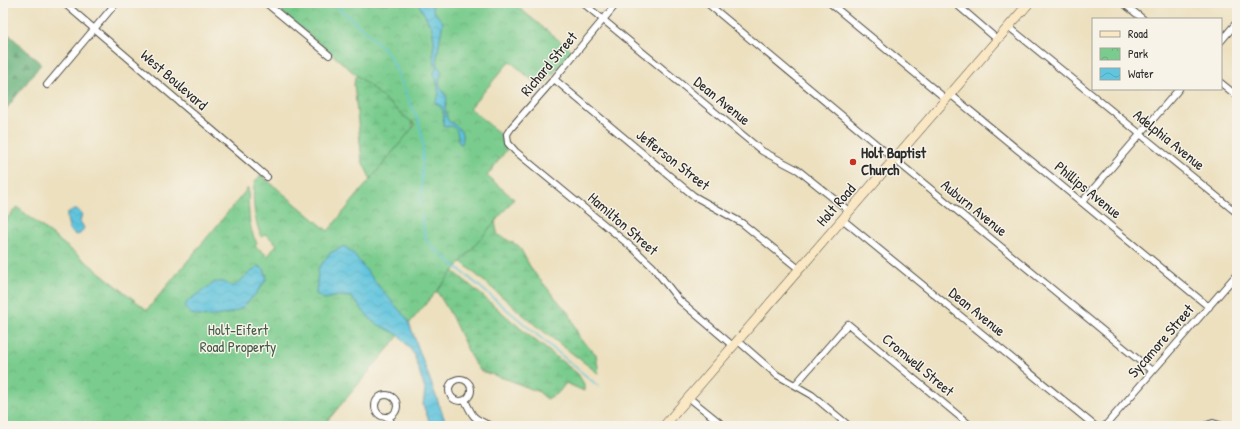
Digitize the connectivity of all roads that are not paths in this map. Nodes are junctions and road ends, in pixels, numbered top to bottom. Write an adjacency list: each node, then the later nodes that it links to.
1 (64, 3): 15 (street, West Boulevard)
2 (116, 3): 15 (street)
3 (266, 3): 18 (street)
4 (583, 3): 12 (street, Dean Avenue)
5 (617, 3): 12 (street, Richard Street)
6 (707, 3): 27 (street, Auburn Avenue)
7 (830, 3): 24 (street, Phillips Avenue)
8 (955, 3): 16 (street)
9 (1029, 3): 14 (main road, Holt Road)
10 (1123, 3): 11 (street)
11 (1142, 18)
12 (603, 20): 19 (street, Richard Street); 30 (street, Dean Avenue)
13 (1237, 22): 17 (street)
14 (1009, 26): 16 (main road, Holt Road); 25 (street, Adelphia Avenue)
15 (94, 29): 21 (street); 28 (street, West Boulevard)
16 (998, 40): 24 (main road, Holt Road)
17 (1222, 40)
18 (329, 55)
19 (554, 79): 26 (street, Richard Street); 33 (street, Jefferson Street)
20 (1222, 84): 23 (street)
21 (47, 85)
22 (1178, 90): 25 (street)
23 (1237, 96)
24 (948, 97): 27 (main road, Holt Road); 29 (street, Phillips Avenue)
25 (1140, 133): 29 (street); 31 (street, Adelphia Avenue)
26 (508, 143): 36 (street, Hamilton Street)
27 (894, 159): 30 (main road, Holt Road); 37 (street, Auburn Avenue)
28 (267, 177)
29 (1082, 202): 35 (street, Phillips Avenue)
30 (849, 211): 32 (main road, Holt Road)
31 (1237, 213)
32 (842, 219): 33 (main road, Holt Road); 48 (street, Dean Avenue)
33 (799, 270): 36 (main road, Holt Road)
34 (1237, 274): 35 (street, Sycamore Street)
35 (1209, 307): 37 (street, Sycamore Street)
36 (735, 343): 38 (street, Hamilton Street); 39 (main road, Holt Road)
37 (1152, 370): 49 (street, Sycamore Street)
38 (795, 386): 46 (street, Hamilton Street); 47 (street, Cromwell Street)
39 (688, 397): 44 (main road, Holt Road); 45 (street)
40 (465, 400): 43 (street)
41 (389, 416): 42 (street)
42 (392, 426)
43 (491, 426)
44 (664, 426)
45 (724, 426)
46 (849, 426)
47 (971, 426)
48 (1095, 426)
49 (1105, 426)
50 (1204, 426): 51 (street)
51 (1223, 426)

